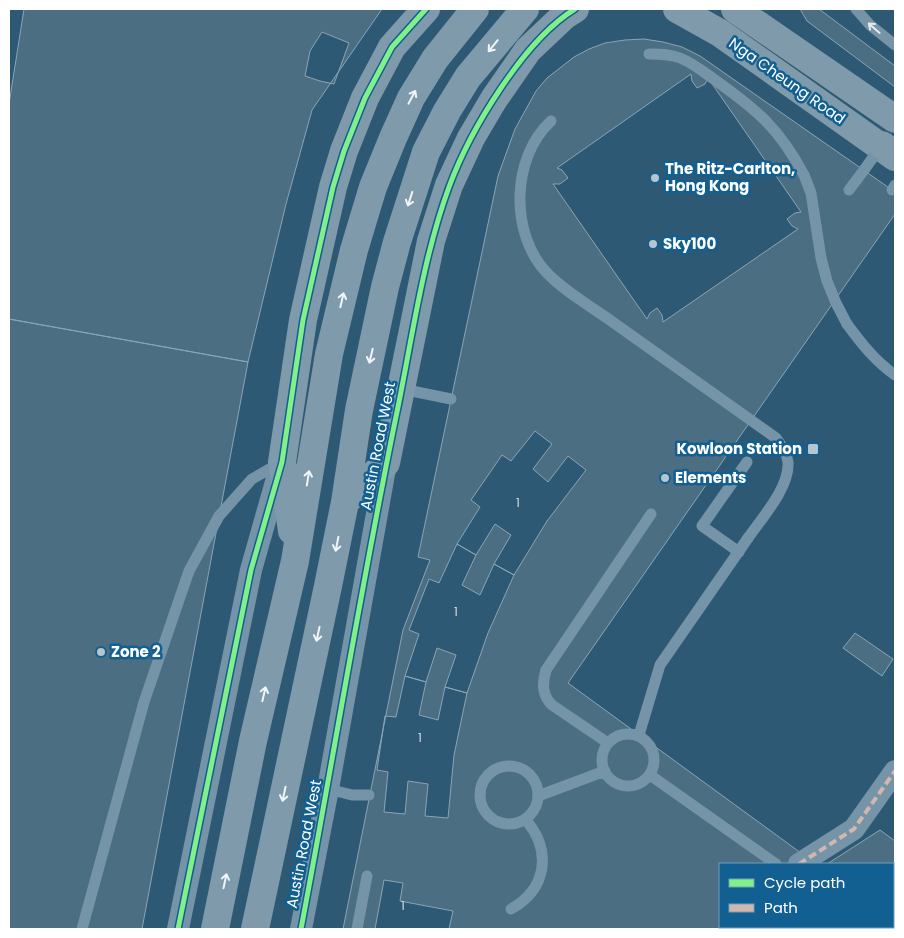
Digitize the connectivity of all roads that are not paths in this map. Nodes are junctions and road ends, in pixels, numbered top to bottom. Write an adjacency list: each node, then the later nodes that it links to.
1 (426, 9): 19 (main road)
2 (475, 9): 25 (main road, one-way to 2)
3 (525, 9): 22 (main road, Austin Road West, one-way to 22)
4 (576, 9): 17 (main road, Austin Road West)
5 (677, 9): 13 (main road, Nga Cheung Road)
6 (690, 9): 13 (main road, Nga Cheung Road)
7 (736, 9): 13 (main road, Nga Cheung Road)
8 (743, 9): 13 (main road)
9 (856, 9): 10 (lane, one-way to 9)
10 (895, 45)
11 (649, 54): 16 (lane, bridge)
12 (551, 122): 24 (lane, bridge)
13 (891, 139): 14 (lane); 15 (lane, bridge)
14 (868, 172)
15 (849, 190)
16 (895, 375)
17 (402, 389): 18 (lane); 21 (main road, Austin Road West)
18 (451, 399)
19 (282, 462): 25 (main road); 39 (lane); 40 (street)
20 (747, 462): 24 (lane, bridge)
21 (386, 463): 22 (main road); 31 (street, Austin Road West)
22 (345, 502): 42 (main road, Austin Road West, one-way to 42)
23 (651, 514): 27 (lane, bridge)
24 (739, 552): 26 (lane)
25 (295, 561): 41 (main road, one-way to 25)
26 (639, 735): 27 (lane, bridge); 30 (lane, bridge)
27 (608, 743): 28 (lane, bridge)
28 (605, 771): 30 (lane, bridge); 33 (lane, bridge)
29 (895, 771): 36 (street)
30 (650, 775): 35 (lane)
31 (328, 790): 32 (lane); 43 (street, Austin Road West)
32 (369, 795)
33 (538, 796): 34 (lane); 34 (lane)
34 (526, 820): 38 (lane)
35 (775, 863)
36 (801, 863)
37 (367, 876): 44 (lane)
38 (511, 910)
39 (82, 929)
40 (178, 929)
41 (215, 929)
42 (255, 929)
43 (301, 929)
44 (357, 929)

